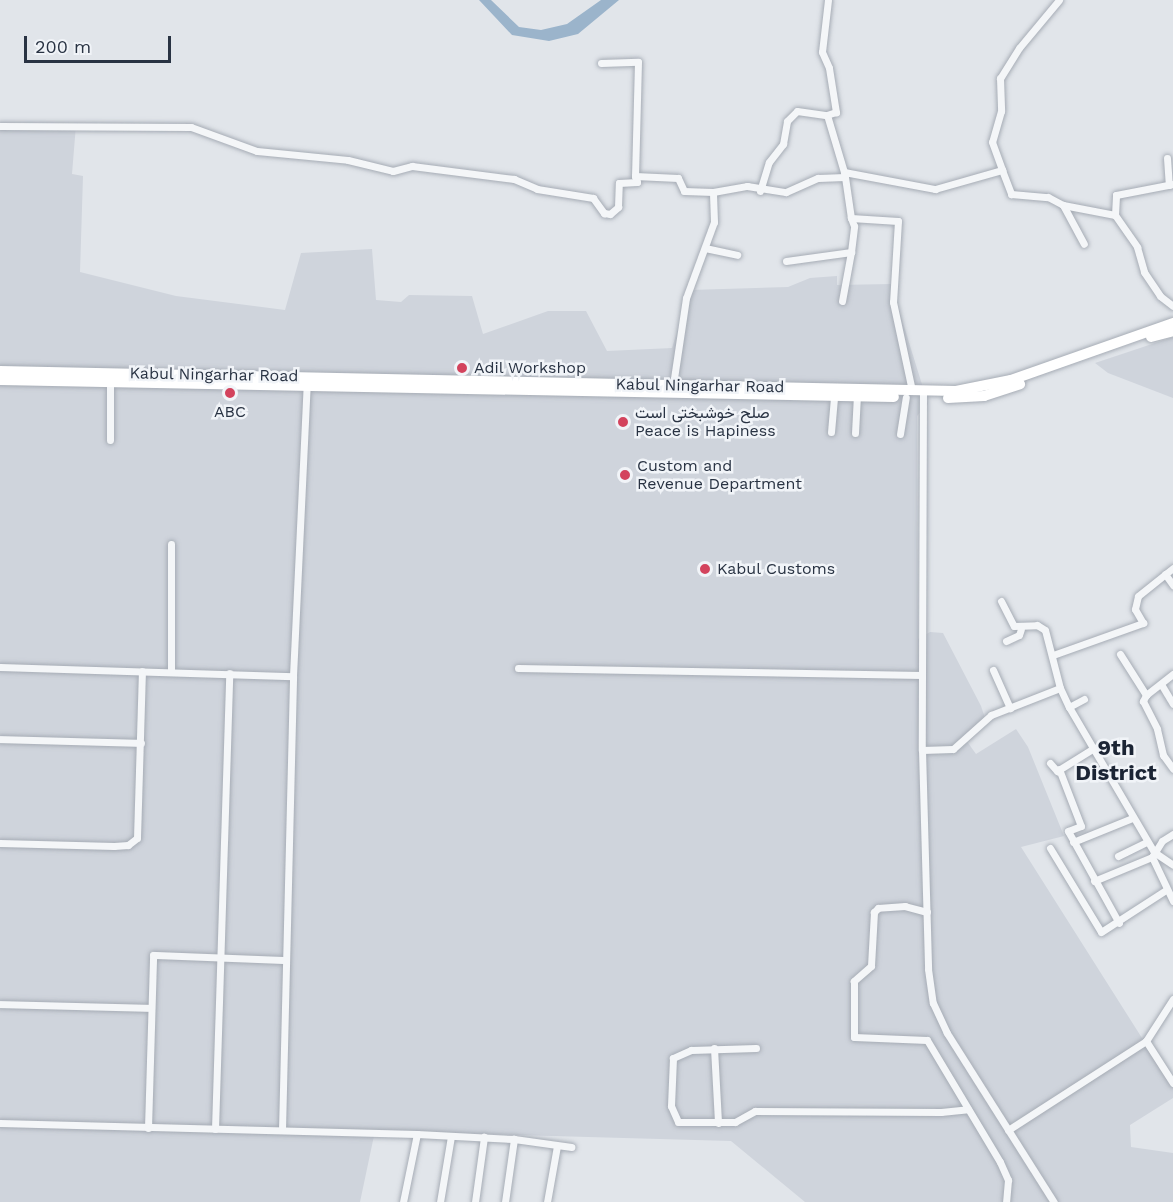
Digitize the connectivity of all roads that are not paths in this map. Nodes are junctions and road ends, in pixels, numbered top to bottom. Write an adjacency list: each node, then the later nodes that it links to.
1 (828, 0): 4 (street)
2 (1059, 0): 7 (street)
3 (601, 63): 9 (street)
4 (827, 115): 8 (street); 11 (street)
5 (0, 126): 9 (street)
6 (1167, 158): 10 (street)
7 (1002, 170): 8 (street); 13 (street)
8 (844, 175): 11 (street); 15 (street)
9 (635, 176): 12 (street)
10 (1171, 184): 14 (street)
11 (760, 190): 12 (street)
12 (713, 192): 17 (street)
13 (1063, 205): 14 (street); 16 (street)
14 (1115, 214): 22 (street)
15 (851, 218): 18 (street); 30 (street)
16 (1084, 244)
17 (705, 248): 19 (street); 29 (street)
18 (852, 252): 20 (street); 21 (street)
19 (736, 255)
20 (786, 261)
21 (842, 301)
22 (1173, 306)
23 (1172, 331): 30 (highway, Kabul Ningarhar Road)
24 (0, 371): 25 (highway, Kabul Ningarhar Road)
25 (35, 376): 26 (highway, Kabul Ningarhar Road); 27 (highway, Kabul Ningarhar Road); 28 (highway, Kabul Ningarhar Road)
26 (0, 380)
27 (110, 382): 28 (highway, Kabul Ningarhar Road); 36 (street)
28 (307, 382): 29 (highway, Kabul Ningarhar Road); 31 (highway, Kabul Ningarhar Road); 54 (street)
29 (673, 385): 30 (highway, Kabul Ningarhar Road)
30 (916, 394): 32 (highway, Kabul Ningarhar Road); 35 (street); 53 (street)
31 (834, 396): 32 (highway, Kabul Ningarhar Road); 33 (street)
32 (857, 396): 34 (street)
33 (831, 432)
34 (855, 433)
35 (900, 435)
36 (110, 440)
37 (171, 544): 50 (street)
38 (1173, 568): 39 (street)
39 (1165, 574): 40 (street); 45 (street)
40 (1173, 585)
41 (1001, 601): 42 (street)
42 (1021, 629): 43 (street); 45 (street)
43 (1006, 641)
44 (1120, 654): 57 (street)
45 (1053, 655): 56 (street)
46 (0, 667): 49 (street)
47 (518, 668): 53 (street)
48 (993, 670): 61 (street)
49 (142, 671): 50 (street); 63 (street)
50 (171, 672): 51 (street)
51 (228, 673): 54 (street); 83 (street)
52 (1173, 674): 55 (street)
53 (922, 675): 65 (street)
54 (293, 676): 84 (street)
55 (1161, 684): 57 (street); 59 (street)
56 (1059, 688): 60 (street); 61 (street)
57 (1146, 695): 68 (street)
58 (1084, 699): 60 (street)
59 (1173, 704)
60 (1069, 707): 64 (street)
61 (1010, 708): 65 (street)
62 (0, 739): 63 (street)
63 (141, 743): 73 (street)
64 (1094, 748): 67 (street); 69 (street)
65 (922, 750): 81 (street)
66 (1050, 763): 67 (street)
67 (1059, 769): 71 (street)
68 (1173, 769)
69 (1132, 818): 71 (street); 72 (street)
70 (1173, 834): 75 (street)
71 (1074, 842): 78 (street)
72 (1147, 842): 75 (street); 76 (street)
73 (0, 843)
74 (1050, 848): 82 (street)
75 (1153, 855): 77 (street); 78 (street); 79 (street)
76 (1118, 856)
77 (1173, 865)
78 (1094, 881): 82 (street)
79 (1166, 890): 80 (street); 82 (street)
80 (1173, 900)
81 (927, 912): 93 (street); 99 (street)
82 (1119, 923)
83 (219, 957): 84 (street); 87 (street); 97 (street)
84 (286, 960): 98 (street)
85 (1173, 999): 88 (street)
86 (0, 1004): 87 (street)
87 (151, 1008): 96 (street)
88 (1146, 1041): 91 (street); 99 (street)
89 (714, 1048): 90 (street); 95 (street); 95 (street)
90 (756, 1048)
91 (1170, 1071): 92 (street)
92 (1173, 1083)
93 (968, 1109): 95 (street); 111 (street)
94 (0, 1123): 96 (street)
95 (718, 1123)
96 (148, 1128): 97 (street)
97 (215, 1129): 98 (street)
98 (282, 1130): 100 (street)
99 (1008, 1130): 112 (street)
100 (417, 1134): 101 (street); 106 (street)
101 (451, 1136): 102 (street); 107 (street)
102 (484, 1137): 103 (street); 108 (street)
103 (514, 1139): 104 (street); 109 (street)
104 (558, 1146): 105 (street); 110 (street)
105 (571, 1147)
106 (403, 1202)
107 (440, 1202)
108 (475, 1202)
109 (504, 1202)
110 (547, 1202)
111 (1006, 1202)
112 (1054, 1202)

